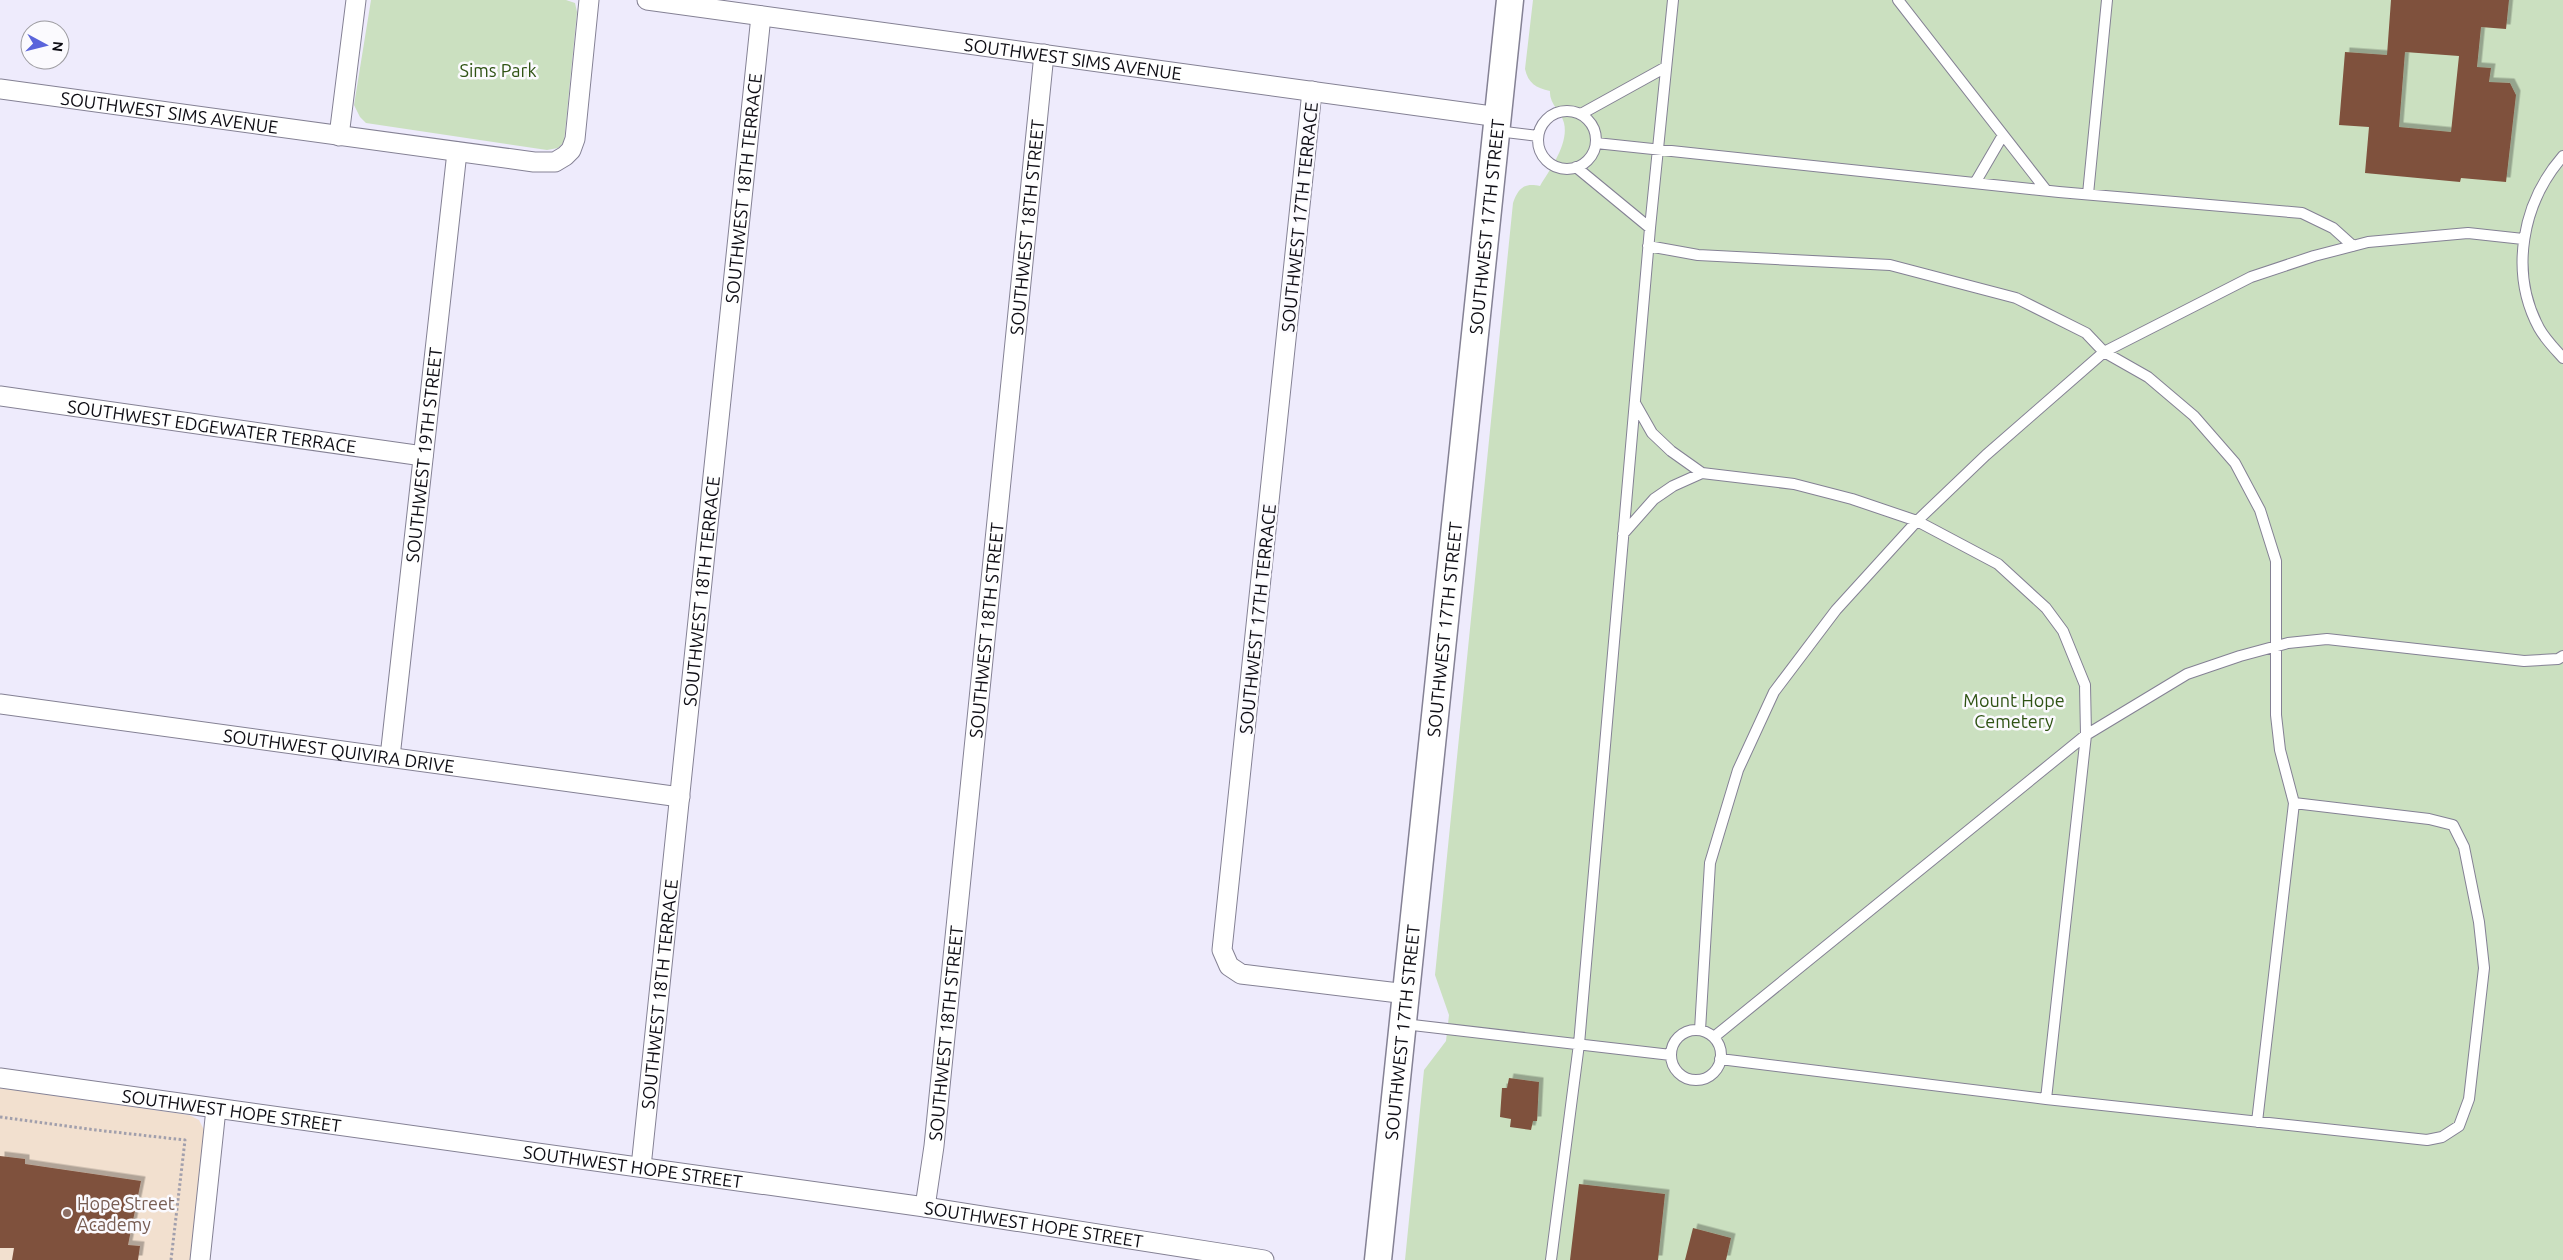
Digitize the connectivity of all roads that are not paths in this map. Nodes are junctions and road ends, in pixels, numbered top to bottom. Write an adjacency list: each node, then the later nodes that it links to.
1 (356, 0): 16 (street)
2 (589, 0): 20 (street, SOUTHWEST SIMS AVENUE)
3 (647, 0): 8 (street, SOUTHWEST SIMS AVENUE)
4 (1510, 0): 14 (main road, SOUTHWEST 17TH STREET)
5 (1672, 0): 10 (lane)
6 (1898, 0): 15 (lane)
7 (2107, 0): 25 (lane)
8 (761, 16): 9 (street, SOUTHWEST SIMS AVENUE); 43 (street, SOUTHWEST 18TH TERRACE)
9 (1044, 54): 12 (street, SOUTHWEST SIMS AVENUE); 57 (street, SOUTHWEST 18TH STREET)
10 (1666, 67): 13 (lane); 19 (lane)
11 (0, 89): 16 (street, SOUTHWEST SIMS AVENUE)
12 (1312, 91): 14 (street, SOUTHWEST SIMS AVENUE); 45 (street, SOUTHWEST 17TH TERRACE)
13 (1581, 114): 17 (lane); 18 (lane)
14 (1498, 124): 17 (lane); 45 (main road, SOUTHWEST 17TH STREET)
15 (2003, 135): 23 (lane); 24 (lane)
16 (339, 136): 20 (street, SOUTHWEST SIMS AVENUE)
17 (1538, 136): 22 (lane)
18 (1596, 143): 19 (lane); 22 (lane)
19 (1658, 148): 23 (lane); 26 (lane)
20 (457, 152): 34 (street, SOUTHWEST 19TH STREET)
21 (2563, 156): 27 (lane)
22 (1576, 167): 26 (lane)
23 (1975, 183): 24 (lane)
24 (2046, 190): 25 (lane)
25 (2088, 194): 29 (lane)
26 (1650, 228): 28 (lane)
27 (2523, 239): 29 (lane); 31 (lane)
28 (1648, 246): 30 (lane); 33 (lane)
29 (2354, 246): 30 (lane)
30 (2104, 352): 36 (lane); 38 (lane)
31 (2563, 358)
32 (0, 396): 34 (street, SOUTHWEST EDGEWATER TERRACE)
33 (1635, 403): 35 (lane); 37 (lane)
34 (424, 456): 42 (street, SOUTHWEST 19TH STREET)
35 (1702, 473): 36 (lane); 37 (lane)
36 (1917, 521): 41 (lane); 47 (lane)
37 (1623, 534): 49 (lane)
38 (2277, 646): 39 (lane); 41 (lane); 44 (lane)
39 (2563, 656)
40 (0, 704): 42 (street, SOUTHWEST QUIVIRA DRIVE)
41 (2086, 735): 48 (lane); 53 (lane)
42 (390, 757): 43 (street, SOUTHWEST QUIVIRA DRIVE)
43 (680, 797): 56 (street, SOUTHWEST 18TH TERRACE)
44 (2294, 803): 55 (lane); 55 (lane)
45 (1407, 994): 46 (main road, SOUTHWEST 17TH STREET)
46 (1404, 1024): 49 (lane); 60 (main road, SOUTHWEST 17TH STREET)
47 (1700, 1030): 48 (lane); 50 (lane)
48 (1714, 1038): 51 (lane)
49 (1579, 1044): 50 (lane); 61 (lane)
50 (1671, 1055): 51 (lane)
51 (1720, 1059): 53 (lane)
52 (0, 1078): 54 (street, SOUTHWEST HOPE STREET)
53 (2046, 1099): 55 (lane)
54 (216, 1109): 56 (street, SOUTHWEST HOPE STREET); 58 (street)
55 (2257, 1122)
56 (641, 1167): 57 (street, SOUTHWEST HOPE STREET)
57 (925, 1207): 59 (street, SOUTHWEST HOPE STREET)
58 (200, 1260)
59 (1264, 1260)
60 (1378, 1260)
61 (1551, 1260)

